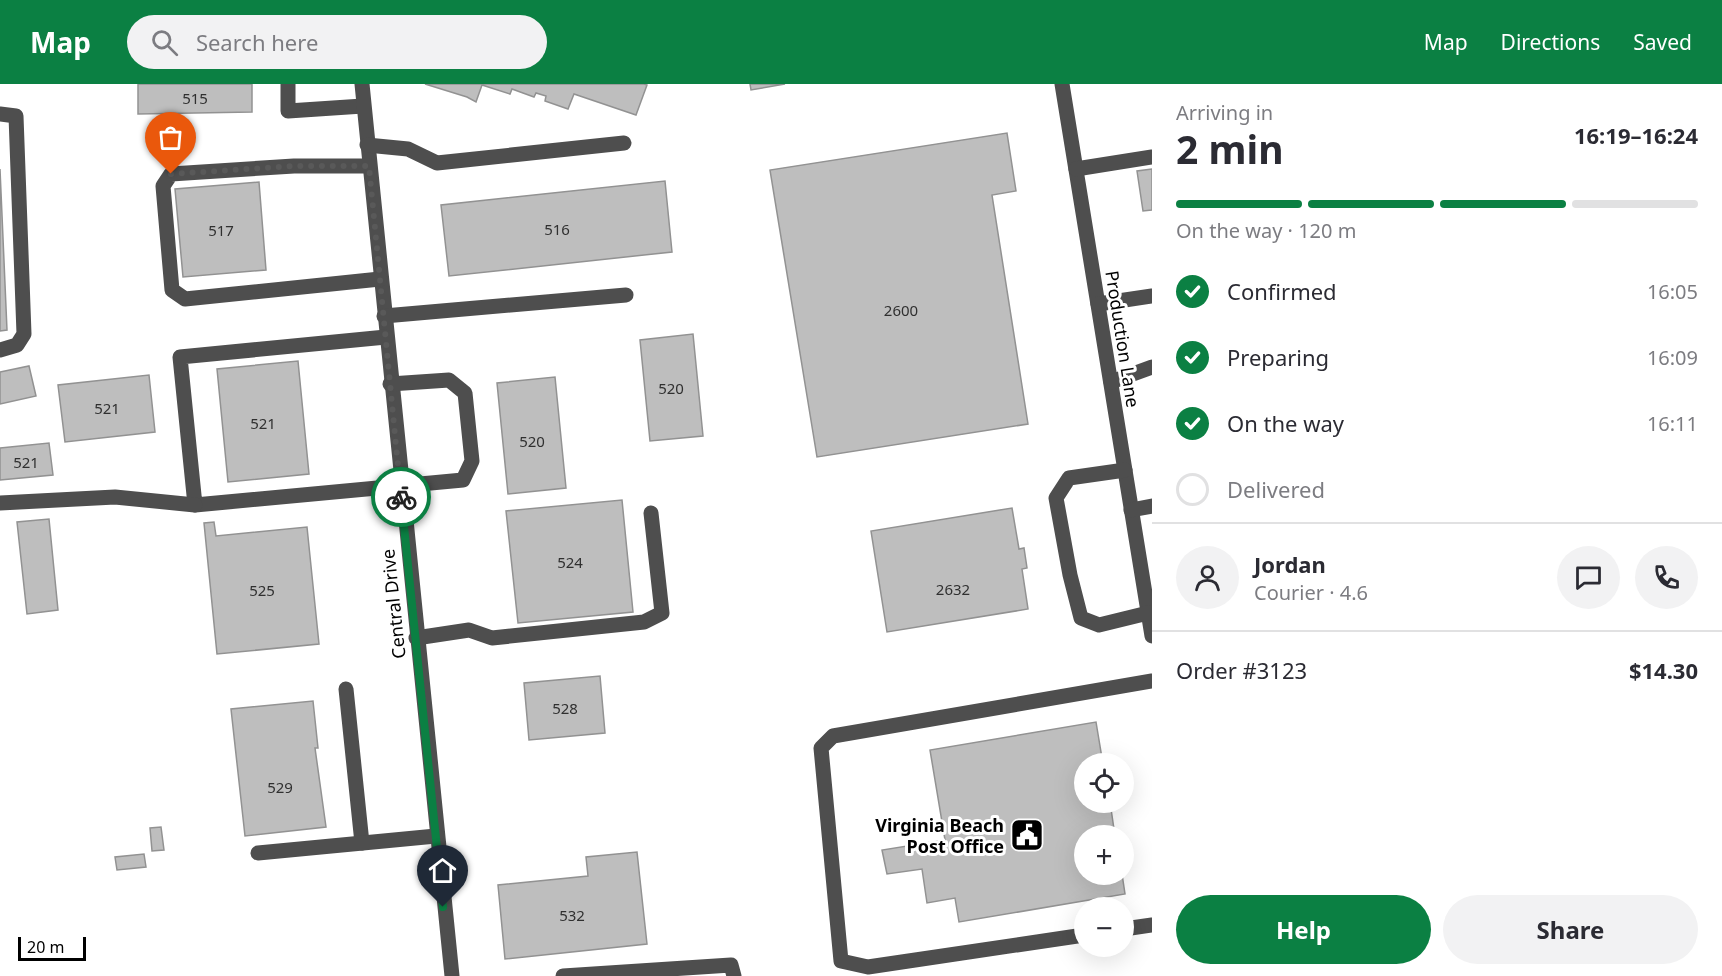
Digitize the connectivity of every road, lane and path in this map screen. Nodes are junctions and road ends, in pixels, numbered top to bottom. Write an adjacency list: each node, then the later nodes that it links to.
1 (288, 84): 4 (street)
2 (362, 84): 4 (street, Central Drive)
3 (1062, 84): 10 (street, Production Lane)
4 (363, 106): 7 (street, Central Drive)
5 (0, 114): 17 (street)
6 (624, 143): 7 (street)
7 (367, 145): 9 (street, Central Drive)
8 (1152, 157): 10 (street)
9 (369, 166): 11 (street, Central Drive); 11 (street)
10 (1076, 169): 14 (street, Production Lane)
11 (380, 279): 15 (street, Central Drive)
12 (626, 295): 15 (street)
13 (1152, 296): 14 (street)
14 (1098, 304): 19 (street, Production Lane)
15 (384, 316): 16 (street, Central Drive)
16 (386, 337): 20 (street, Central Drive); 24 (street)
17 (0, 350)
18 (1152, 367): 19 (street)
19 (1111, 382): 21 (street, Production Lane)
20 (390, 384): 22 (street, Central Drive); 22 (street)
21 (1125, 470): 26 (street, Production Lane); 29 (street)
22 (400, 485): 24 (street); 31 (street, Central Drive)
23 (0, 503): 24 (street)
24 (195, 505)
25 (1152, 506): 26 (street)
26 (1131, 510): 28 (street, Production Lane)
27 (651, 513): 31 (street)
28 (1147, 571): 29 (street, Production Lane)
29 (1148, 613): 30 (street, Production Lane)
30 (1152, 635)
31 (416, 638): 34 (street, Central Drive)
32 (1152, 681): 39 (street)
33 (346, 689): 35 (street)
34 (436, 836): 35 (street); 40 (street, Central Drive)
35 (362, 843): 36 (street)
36 (258, 853)
37 (1152, 925): 38 (street)
38 (1134, 928)
39 (1074, 936)
40 (452, 976)
41 (563, 976): 42 (street)
42 (734, 976)

